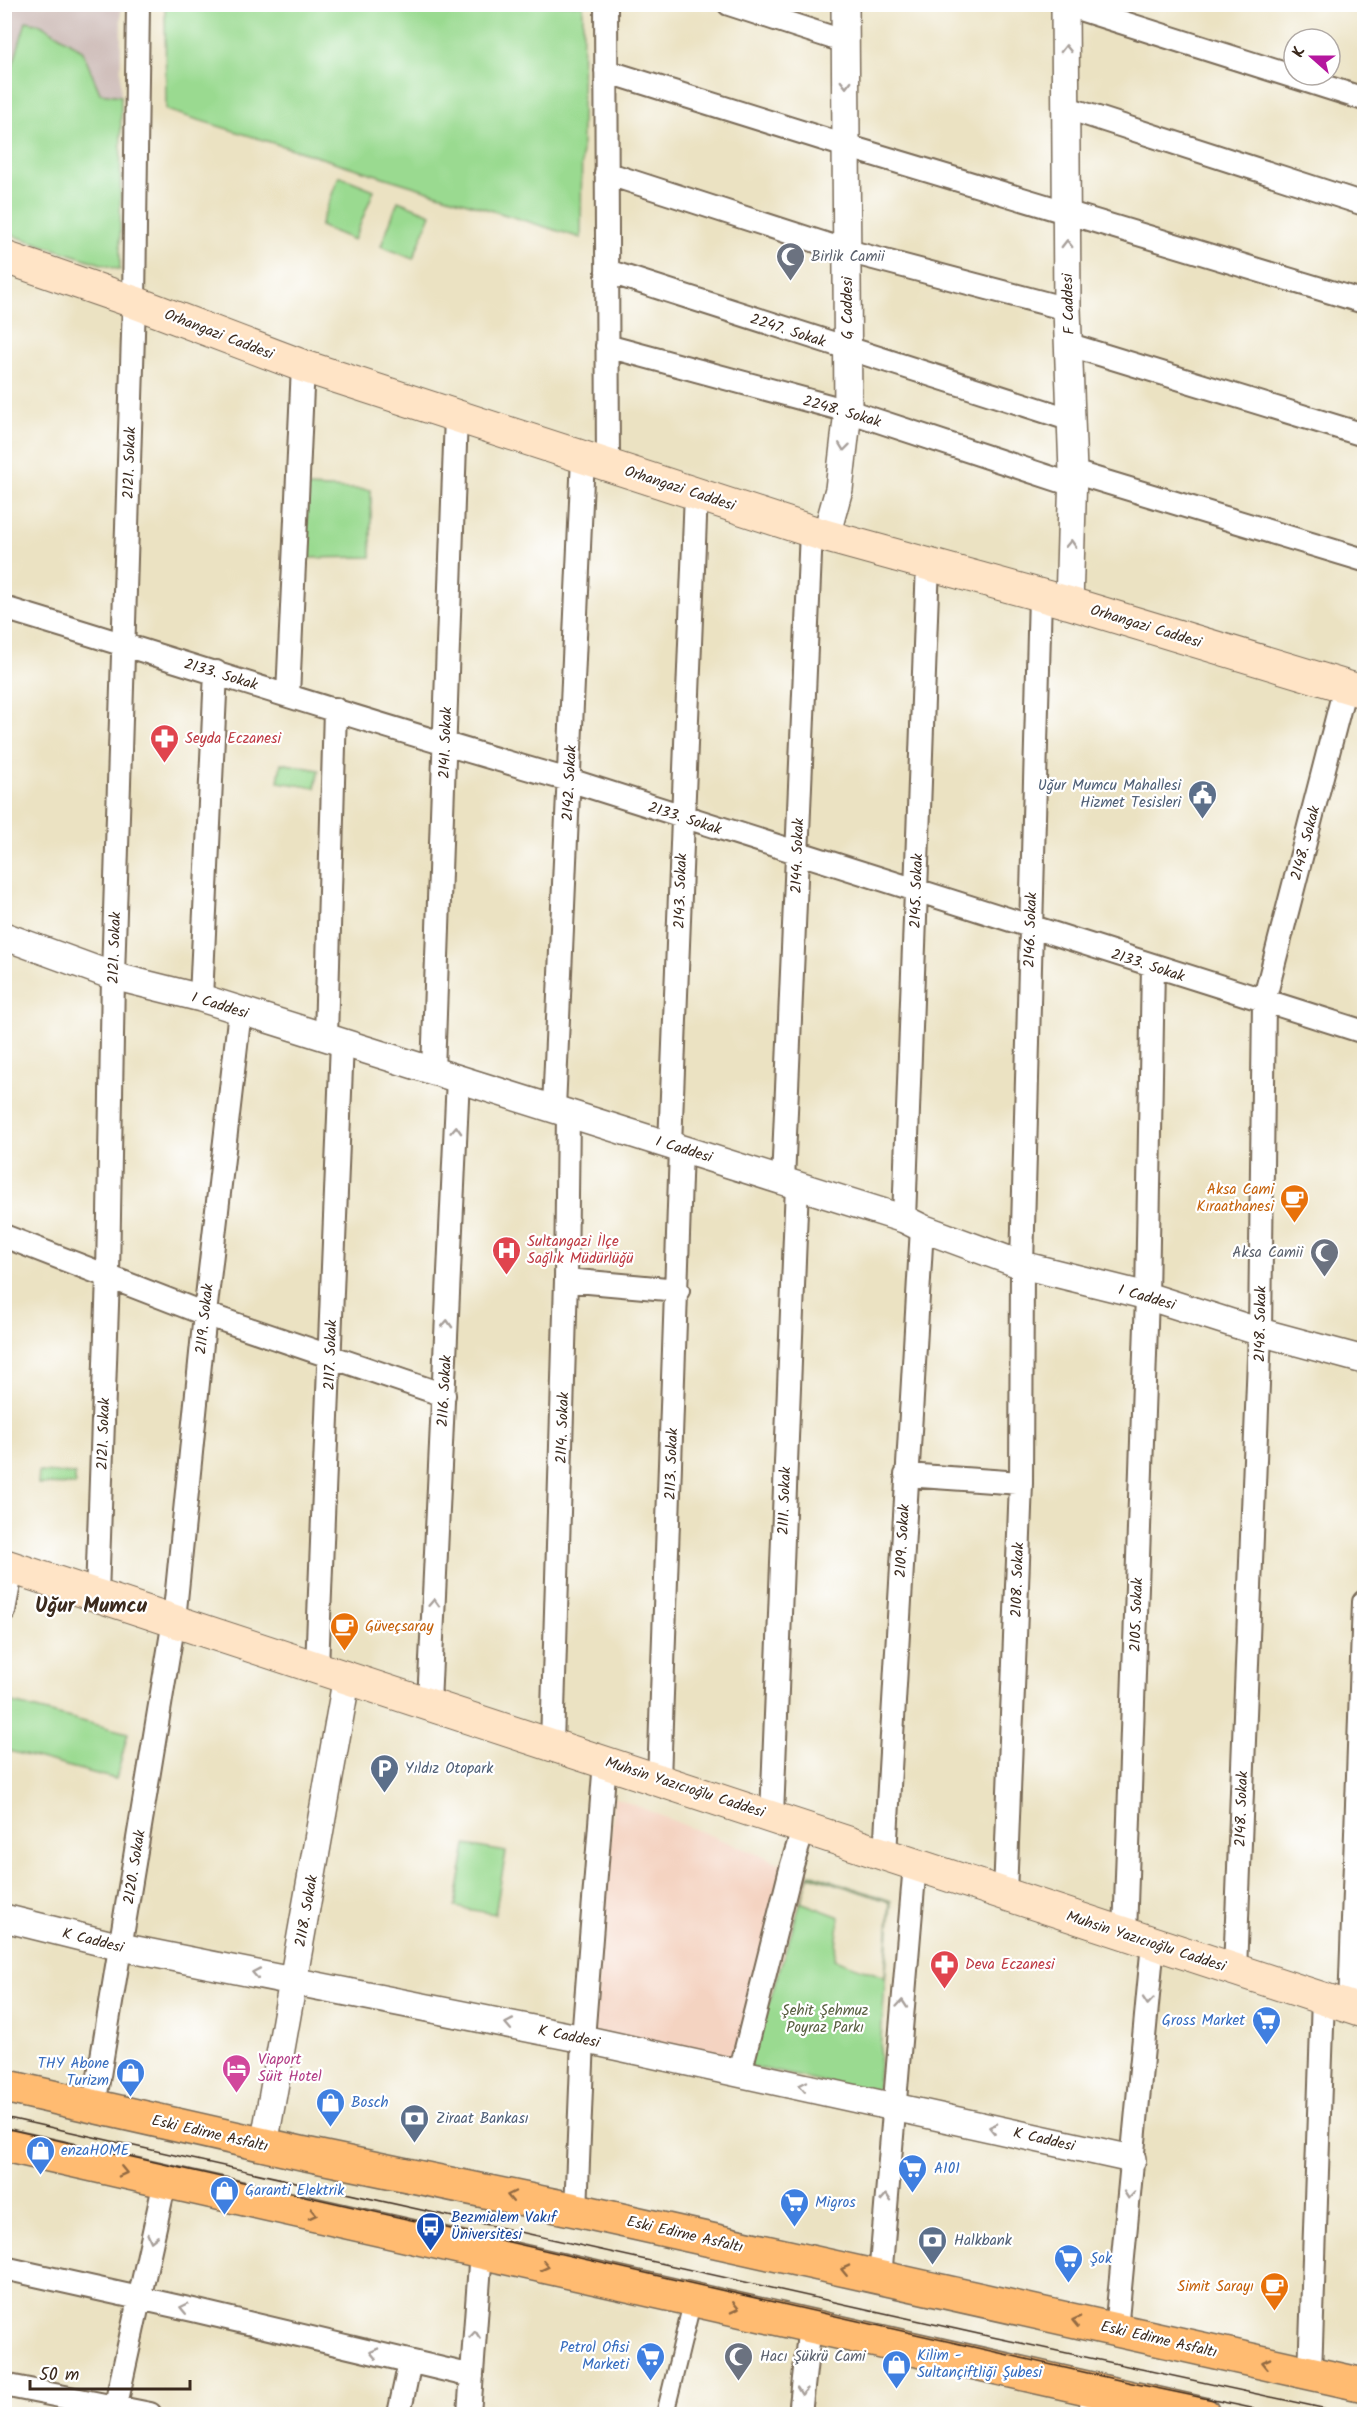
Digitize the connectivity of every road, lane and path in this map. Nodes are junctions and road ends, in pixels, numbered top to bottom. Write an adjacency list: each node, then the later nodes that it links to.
1 (138, 4): 17 (street, 2121. Sokak)
2 (606, 4): 7 (street, 2142. Sokak)
3 (729, 4): 6 (street)
4 (845, 4): 6 (street, G Caddesi)
5 (1065, 5): 8 (street); 9 (street, F Caddesi, one-way to 5)
6 (846, 42): 10 (street, G Caddesi, one-way to 10)
7 (606, 71): 10 (street); 11 (street, 2142. Sokak)
8 (1365, 99)
9 (1067, 108): 12 (street); 13 (street, F Caddesi)
10 (846, 146): 13 (street); 14 (street, G Caddesi)
11 (606, 173): 14 (street); 16 (street, 2142. Sokak)
12 (1365, 204)
13 (1066, 213): 18 (street); 19 (street, F Caddesi, one-way to 13)
14 (847, 251): 19 (street); 22 (street, G Caddesi)
15 (4, 257): 17 (main road, Orhangazi Caddesi)
16 (607, 271): 21 (street, 2142. Sokak); 22 (street, 2247. Sokak)
17 (134, 302): 23 (main road, Orhangazi Caddesi); 36 (street, 2121. Sokak)
18 (1365, 302)
19 (1067, 309): 20 (street, F Caddesi)
20 (1070, 345): 26 (street, F Caddesi); 27 (street)
21 (607, 346): 24 (street, 2248. Sokak); 28 (street, 2142. Sokak)
22 (848, 349): 24 (street, G Caddesi); 26 (street, 2247. Sokak)
23 (303, 366): 25 (main road, Orhangazi Caddesi); 39 (street)
24 (848, 411): 29 (street, 2248. Sokak); 31 (street, G Caddesi, one-way to 31)
25 (456, 416): 28 (main road, Orhangazi Caddesi); 41 (street, 2141. Sokak)
26 (1072, 420): 29 (street, F Caddesi)
27 (1365, 435)
28 (596, 461): 30 (main road, Orhangazi Caddesi); 42 (street, 2142. Sokak)
29 (1073, 478): 32 (street, 2248. Sokak); 34 (street, F Caddesi, one-way to 29)
30 (696, 493): 31 (main road, Orhangazi Caddesi); 43 (street, 2143. Sokak)
31 (818, 534): 33 (main road, Orhangazi Caddesi); 44 (street, 2144. Sokak)
32 (1365, 560)
33 (928, 563): 34 (main road, Orhangazi Caddesi); 45 (street, 2145. Sokak)
34 (1055, 599): 38 (main road, Orhangazi Caddesi); 46 (street, 2146. Sokak)
35 (4, 608): 36 (street, 2133. Sokak)
36 (124, 644): 37 (street, 2133. Sokak); 49 (street, 2121. Sokak)
37 (216, 672): 39 (street, 2133. Sokak); 50 (street)
38 (1355, 689): 51 (street, 2148. Sokak)
39 (288, 694): 40 (street, 2133. Sokak)
40 (335, 709): 41 (street, 2133. Sokak); 54 (street, 2117. Sokak)
41 (445, 745): 42 (street, 2133. Sokak); 55 (street, 2141. Sokak)
42 (569, 780): 43 (street, 2133. Sokak); 56 (street, 2142. Sokak)
43 (683, 817): 44 (street, 2133. Sokak); 57 (street, 2143. Sokak)
44 (797, 854): 45 (street, 2133. Sokak); 58 (street, 2144. Sokak)
45 (916, 891): 46 (street, 2133. Sokak); 59 (street, 2145. Sokak)
46 (1030, 927): 48 (street, 2133. Sokak); 61 (street, 2146. Sokak)
47 (4, 936): 49 (street, I Caddesi)
48 (1154, 966): 51 (street, 2133. Sokak); 65 (street, 2105. Sokak)
49 (113, 976): 50 (street, I Caddesi); 62 (street, 2121. Sokak)
50 (201, 998): 52 (street, I Caddesi)
51 (1264, 1001): 53 (street, 2133. Sokak); 67 (street, 2148. Sokak)
52 (240, 1011): 54 (street, I Caddesi); 66 (street, 2119. Sokak)
53 (1365, 1032)
54 (334, 1040): 55 (street, I Caddesi); 68 (street, 2117. Sokak)
55 (446, 1074): 56 (street, I Caddesi); 70 (street, 2116. Sokak, one-way to 55)
56 (561, 1111): 57 (street, I Caddesi); 63 (street, 2114. Sokak)
57 (676, 1147): 58 (street, I Caddesi); 64 (street, 2113. Sokak)
58 (790, 1183): 59 (street, I Caddesi); 84 (street, 2111. Sokak)
59 (913, 1223): 61 (street, I Caddesi); 71 (street, 2109. Sokak)
60 (4, 1236): 62 (street)
61 (1022, 1265): 65 (street, I Caddesi); 72 (street, 2108. Sokak)
62 (108, 1276): 66 (street); 74 (street, 2121. Sokak)
63 (566, 1280): 64 (street); 81 (street, 2114. Sokak)
64 (678, 1290): 83 (street, 2113. Sokak)
65 (1147, 1296): 67 (street, I Caddesi); 90 (street, 2105. Sokak)
66 (205, 1314): 68 (street); 77 (street, 2119. Sokak)
67 (1260, 1332): 69 (street, I Caddesi); 92 (street, 2148. Sokak)
68 (330, 1357): 70 (street); 78 (street, 2117. Sokak)
69 (1365, 1359)
70 (444, 1395): 80 (street, 2116. Sokak, one-way to 70)
71 (906, 1475): 72 (street); 86 (street, 2109. Sokak)
72 (1021, 1483): 88 (street, 2108. Sokak)
73 (8, 1566): 74 (main road, Muhsin Yazıcıoğlu Caddesi); 76 (street)
74 (97, 1595): 77 (main road, Muhsin Yazıcıoğlu Caddesi)
75 (1365, 1602): 94 (street)
76 (4, 1611)
77 (173, 1624): 78 (main road, Muhsin Yazıcıoğlu Caddesi); 91 (street, 2120. Sokak)
78 (317, 1667): 79 (main road, Muhsin Yazıcıoğlu Caddesi)
79 (347, 1677): 80 (main road, Muhsin Yazıcıoğlu Caddesi); 93 (street, 2118. Sokak)
80 (429, 1704): 81 (main road, Muhsin Yazıcıoğlu Caddesi)
81 (552, 1744): 82 (main road, Muhsin Yazıcıoğlu Caddesi)
82 (605, 1761): 83 (main road, Muhsin Yazıcıoğlu Caddesi); 95 (street)
83 (659, 1780): 84 (main road, Muhsin Yazıcıoğlu Caddesi)
84 (772, 1816): 85 (main road, Muhsin Yazıcıoğlu Caddesi)
85 (804, 1827): 86 (main road, Muhsin Yazıcıoğlu Caddesi); 96 (street)
86 (885, 1854): 87 (main road, Muhsin Yazıcıoğlu Caddesi)
87 (915, 1864): 88 (main road, Muhsin Yazıcıoğlu Caddesi); 98 (street, one-way to 87)
88 (1005, 1894): 90 (main road, Muhsin Yazıcıoğlu Caddesi)
89 (4, 1918): 91 (street, K Caddesi)
90 (1139, 1938): 92 (main road, Muhsin Yazıcıoğlu Caddesi); 102 (street, 2105. Sokak, one-way to 102)
91 (121, 1947): 93 (street, K Caddesi, one-way to 91); 99 (street, 2120. Sokak)
92 (1235, 1970): 94 (main road, Muhsin Yazıcıoğlu Caddesi)
93 (294, 1981): 95 (street, K Caddesi, one-way to 93); 101 (street, 2118. Sokak)
94 (1346, 2006): 113 (street)
95 (583, 2039): 96 (street, K Caddesi); 104 (street)
96 (740, 2073): 98 (street, K Caddesi, one-way to 96)
97 (4, 2086): 99 (main road, Eski Edirne Asfaltı)
98 (893, 2105): 102 (street, K Caddesi, one-way to 98); 107 (street, one-way to 98)
99 (94, 2106): 101 (main road, Eski Edirne Asfaltı)
100 (4, 2145): 103 (main road, one-way to 103)
101 (264, 2145): 104 (main road, Eski Edirne Asfaltı, one-way to 101)
102 (1132, 2159): 111 (street, 2105. Sokak, one-way to 111)
103 (165, 2181): 105 (main road, one-way to 105); 108 (street, one-way to 108)
104 (576, 2210): 107 (main road, Eski Edirne Asfaltı, one-way to 104)
105 (481, 2251): 109 (main road, one-way to 109); 114 (street, one-way to 105)
106 (4, 2268): 108 (street)
107 (880, 2278): 111 (main road, Eski Edirne Asfaltı, one-way to 107)
108 (139, 2299): 112 (street, one-way to 108); 119 (street)
109 (693, 2299): 110 (main road, one-way to 110); 123 (street)
110 (810, 2325): 117 (main road); 124 (street, one-way to 124)
111 (1116, 2330): 113 (main road, Eski Edirne Asfaltı, one-way to 111)
112 (410, 2362): 114 (street); 121 (street)
113 (1310, 2373): 116 (main road, Eski Edirne Asfaltı)
114 (472, 2376): 122 (street)
115 (4, 2385): 119 (street)
116 (1365, 2385)
117 (1094, 2403): 118 (main road)
118 (1157, 2409): 125 (main road)
119 (115, 2410): 120 (street)
120 (150, 2415)
121 (399, 2415)
122 (469, 2415)
123 (665, 2415)
124 (800, 2415)
125 (1203, 2415)

